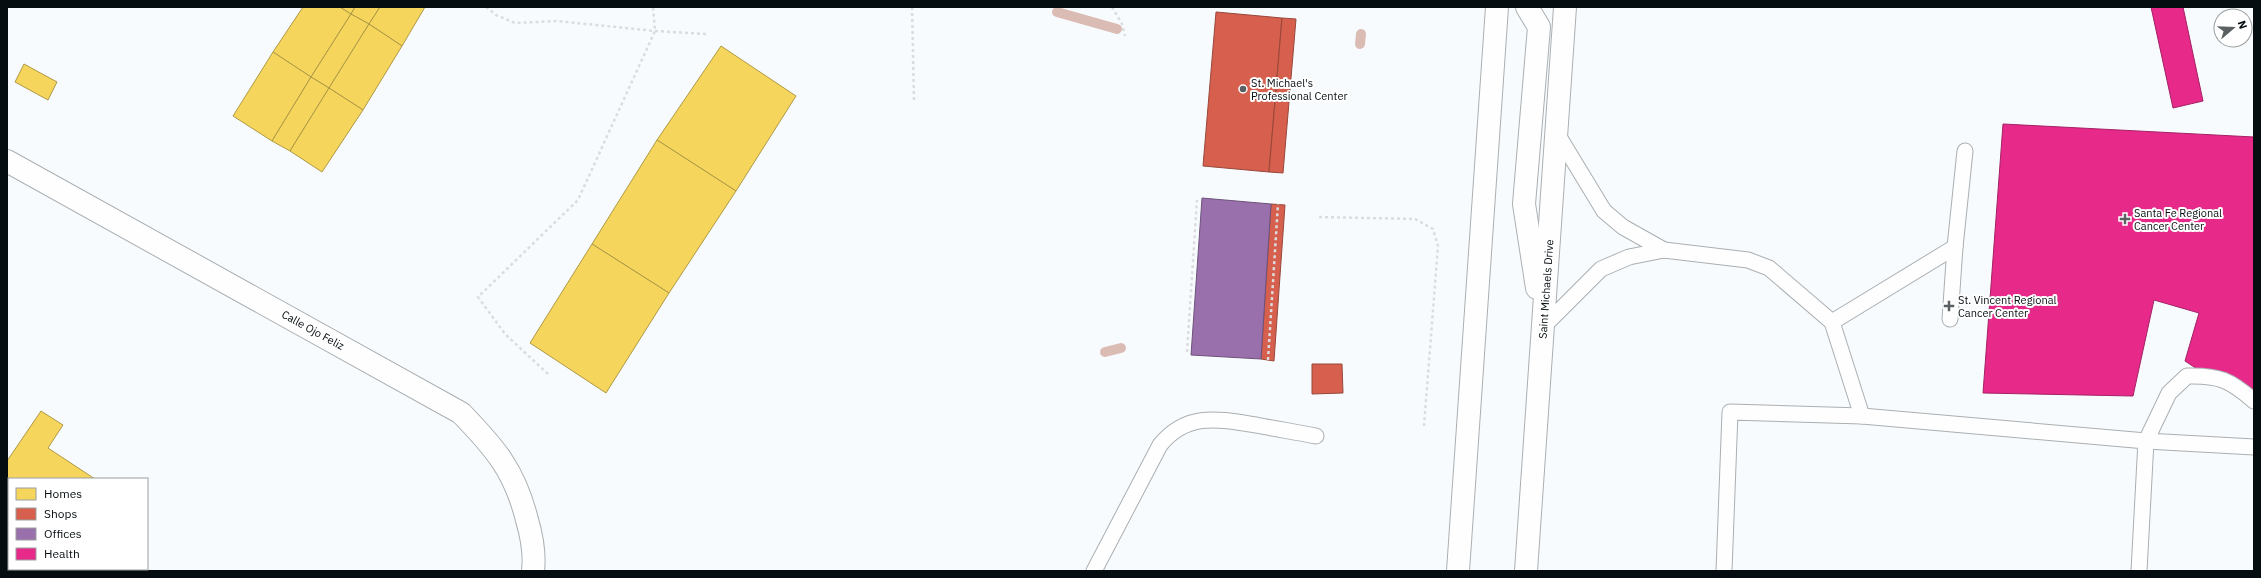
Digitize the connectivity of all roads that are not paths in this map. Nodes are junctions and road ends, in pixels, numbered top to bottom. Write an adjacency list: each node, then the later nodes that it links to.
1 (1497, 7): 19 (main road)
2 (1527, 7): 11 (main road)
3 (1565, 7): 4 (main road, Saint Michaels Drive)
4 (1556, 132): 8 (lane); 11 (main road, Saint Michaels Drive)
5 (1965, 151): 7 (lane)
6 (7, 161): 17 (main road, Calle Ojo Feliz)
7 (1955, 248): 9 (lane); 10 (lane)
8 (1664, 250): 10 (lane); 11 (lane)
9 (1950, 319)
10 (1832, 322): 13 (lane)
11 (1544, 326): 20 (main road, Saint Michaels Drive)
12 (2254, 401): 15 (lane)
13 (1862, 416): 15 (lane); 21 (lane)
14 (1316, 436): 18 (lane)
15 (2146, 441): 16 (lane); 22 (lane)
16 (2254, 447)
17 (533, 571)
18 (1094, 571)
19 (1458, 571)
20 (1526, 571)
21 (1724, 571)
22 (2139, 571)

